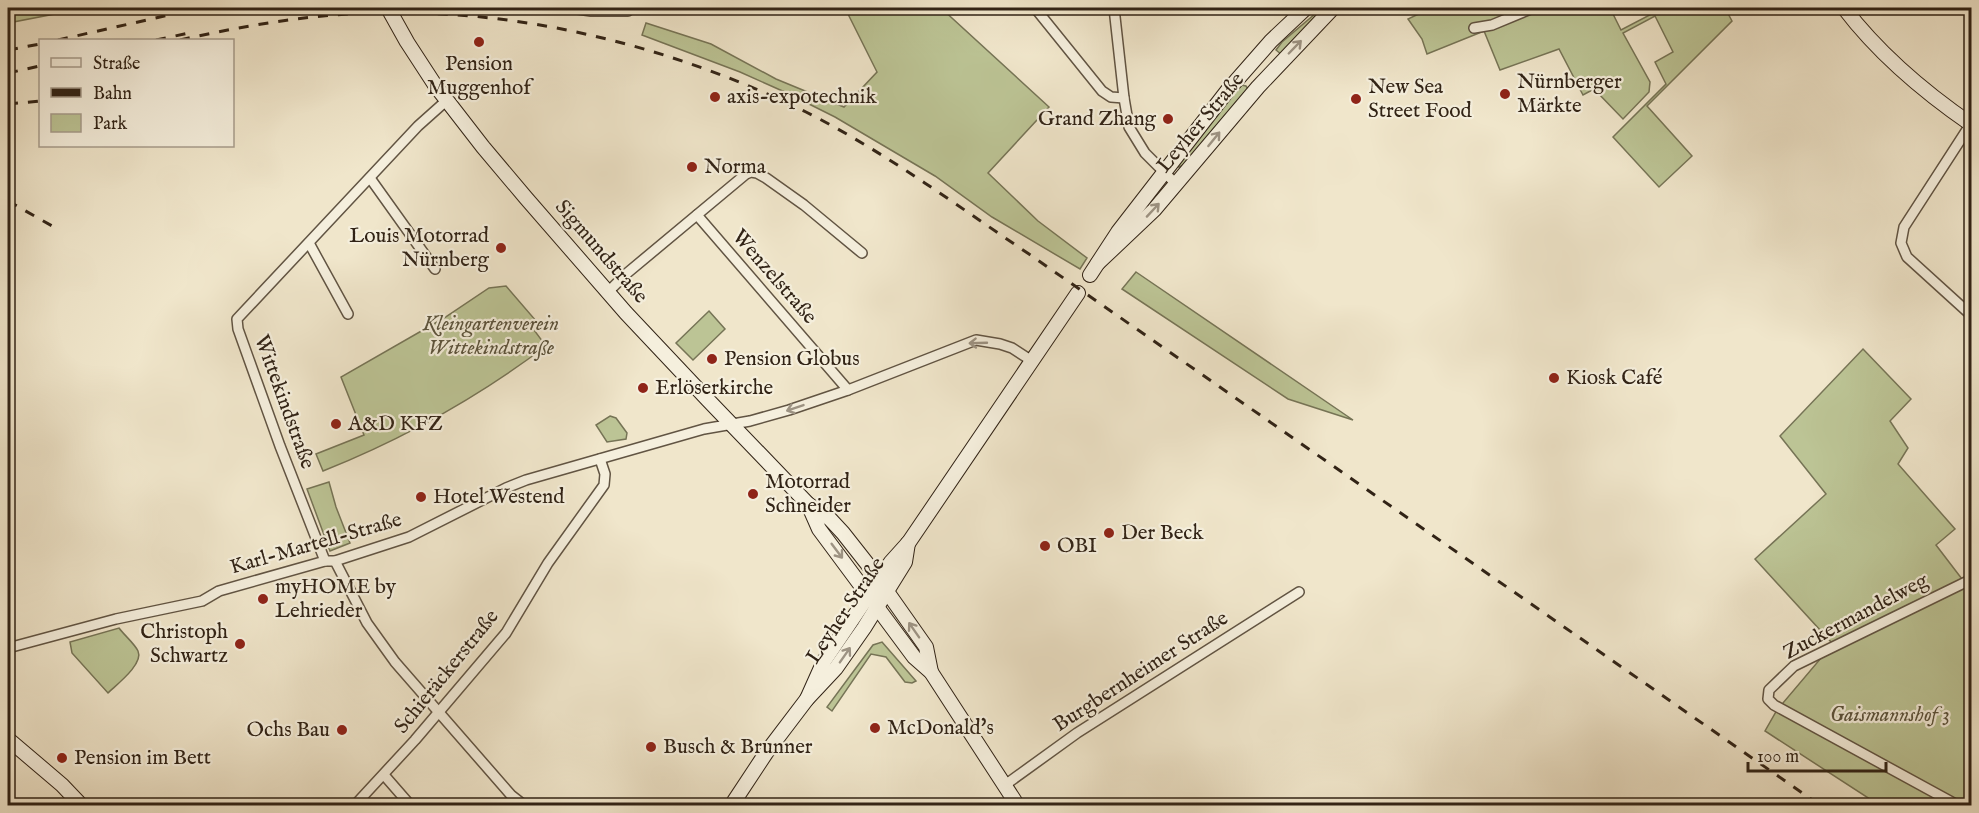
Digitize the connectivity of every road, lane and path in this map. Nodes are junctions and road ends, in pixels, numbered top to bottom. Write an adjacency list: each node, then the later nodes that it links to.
1 (388, 8): 14 (main road, Sigmundstraße)
2 (571, 8): 10 (street)
3 (1035, 8): 13 (street)
4 (1114, 8): 13 (street)
5 (1306, 8): 16 (main road, Leyher Straße)
6 (1334, 8): 18 (main road, Leyher Straße, one-way to 6)
7 (1533, 8): 12 (street)
8 (1844, 8): 15 (main road)
9 (1967, 8): 11 (street)
10 (628, 11)
11 (1971, 16)
12 (1474, 28)
13 (1124, 98): 16 (street)
14 (446, 101): 17 (street, Wittekindstraße); 23 (main road, Sigmundstraße)
15 (1971, 125): 26 (street)
16 (1164, 172): 18 (street); 18 (main road, Leyher Straße, one-way to 18)
17 (370, 178): 20 (street, Wittekindstraße); 22 (street)
18 (1176, 184)
19 (697, 215): 21 (street); 23 (street); 28 (street, Wenzelstraße)
20 (309, 243): 25 (street); 33 (street, Wittekindstraße)
21 (862, 253)
22 (435, 269)
23 (608, 292): 29 (main road, Sigmundstraße)
24 (1078, 293): 27 (main road, Leyher Straße)
25 (348, 314)
26 (1971, 316)
27 (1032, 361): 28 (street, Karl-Martell-Straße, one-way to 28); 32 (main road, Leyher Straße)
28 (848, 390): 29 (street, Karl-Martell-Straße, one-way to 29)
29 (731, 423): 30 (street, Karl-Martell-Straße); 31 (main road, Sigmundstraße)
30 (600, 459): 33 (street, Karl-Martell-Straße); 43 (street, Schieräckerstraße)
31 (808, 504): 35 (main road, Sigmundstraße); 38 (main road, Sigmundstraße, one-way to 38)
32 (909, 542): 35 (main road, Leyher Straße); 36 (main road, Leyher Straße)
33 (330, 561): 40 (street, Karl-Martell-Straße); 43 (street)
34 (1971, 579): 53 (street, Zuckermandelweg)
35 (879, 580): 36 (main road, Sigmundstraße); 38 (main road, Leyher Straße)
36 (887, 592): 39 (main road, Leyher Straße); 41 (main road, Sigmundstraße, one-way to 36)
37 (1299, 592): 46 (street, Burgbernheimer Straße)
38 (869, 595): 39 (main road, Sigmundstraße); 42 (main road, Leyher Straße)
39 (878, 607): 41 (main road, Sigmundstraße); 42 (main road, Leyher Straße, one-way to 39)
40 (8, 648)
41 (931, 672): 46 (main road, Sigmundstraße)
42 (807, 699): 51 (main road, Leyher Straße)
43 (437, 713): 45 (street, Schieräckerstraße); 50 (street)
44 (8, 739): 47 (main road)
45 (384, 775): 48 (street, Schieräckerstraße); 49 (street)
46 (1005, 785): 52 (main road, Sigmundstraße)
47 (82, 806)
48 (354, 806)
49 (411, 806)
50 (525, 806)
51 (731, 806)
52 (1018, 806)
53 (1959, 806)

